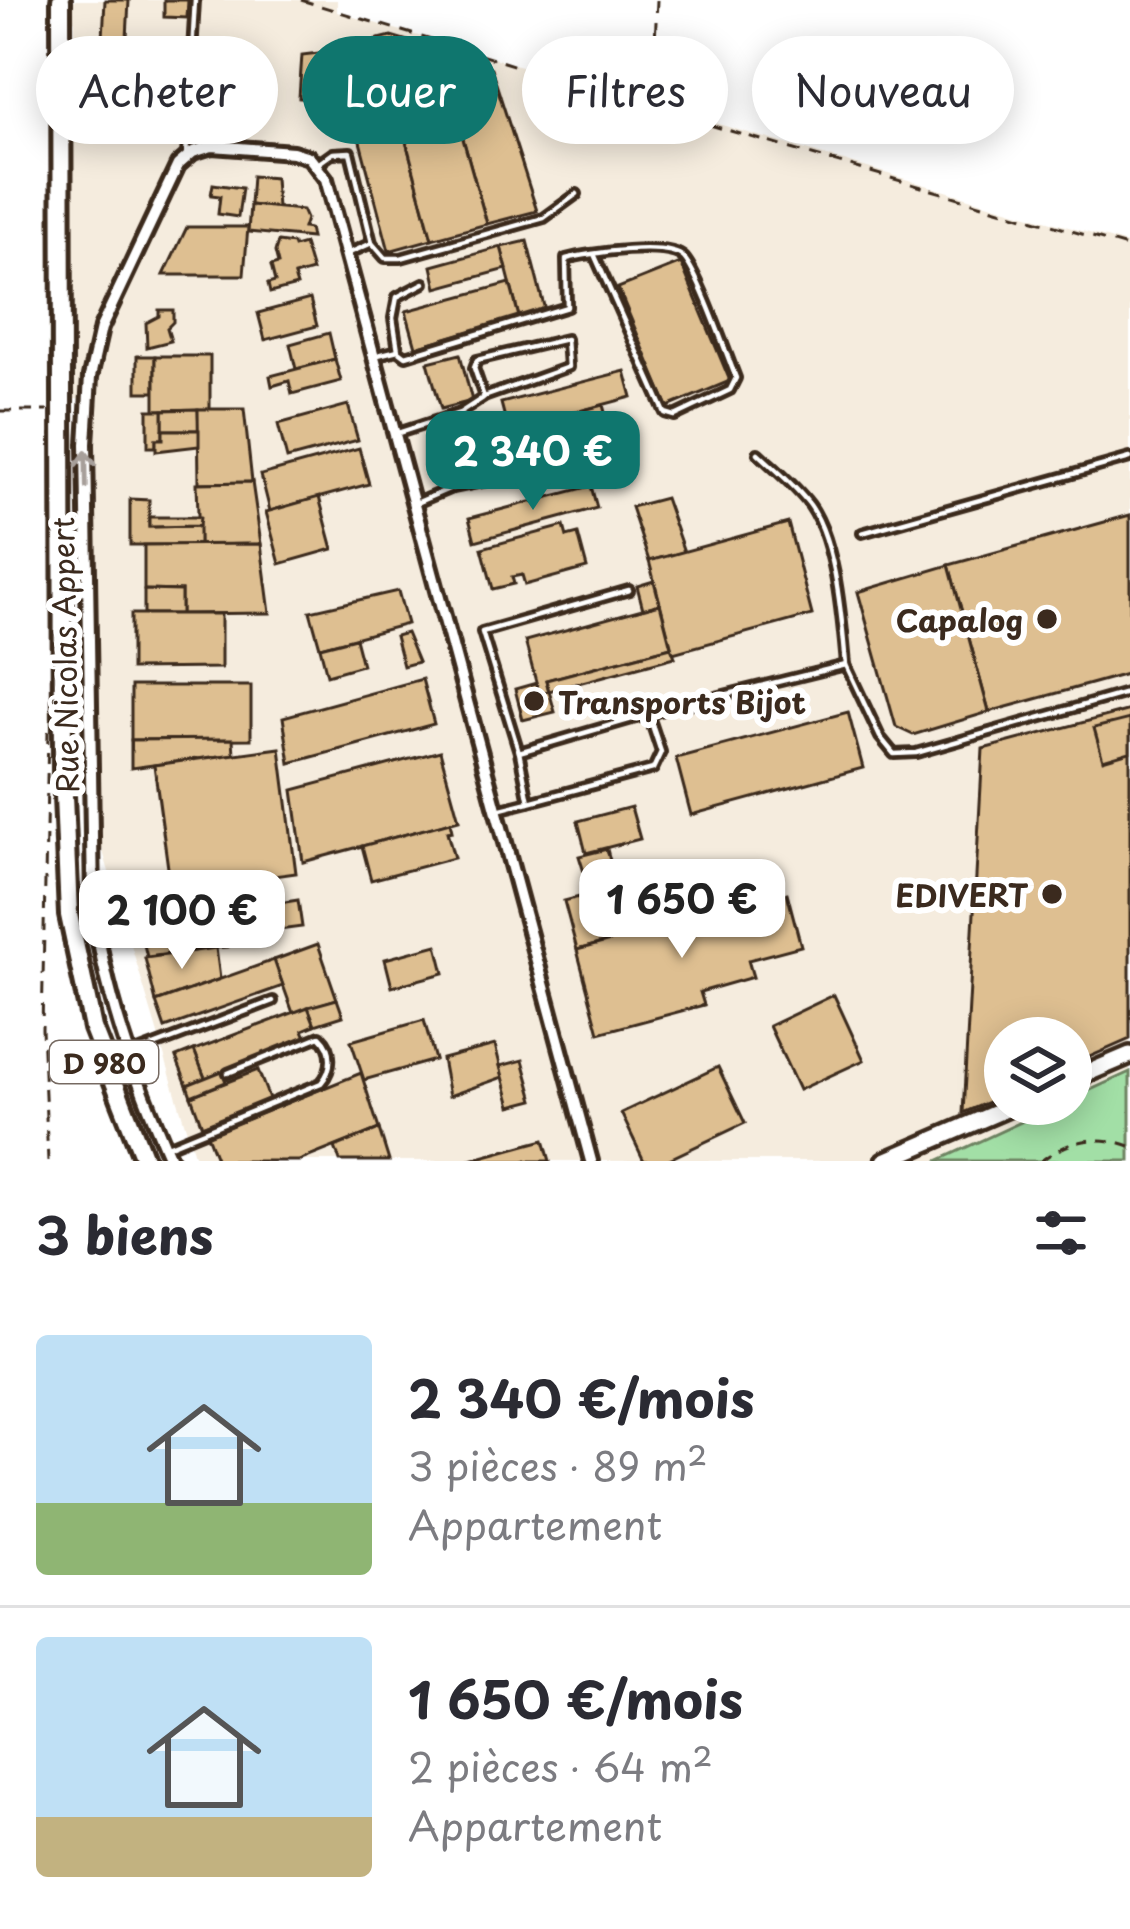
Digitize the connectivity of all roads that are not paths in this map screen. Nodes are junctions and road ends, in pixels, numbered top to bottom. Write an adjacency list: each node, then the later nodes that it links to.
1 (61, 0): 33 (main road, D 980)
2 (195, 0): 3 (lane)
3 (185, 157): 4 (street); 27 (street, Rue Nicolas Appert, one-way to 3)
4 (317, 164): 6 (lane); 7 (street)
5 (577, 194): 6 (lane)
6 (372, 243): 7 (lane)
7 (347, 254): 11 (street)
8 (594, 254): 8 (lane); 10 (lane)
9 (424, 283): 10 (lane)
10 (398, 350): 11 (lane)
11 (374, 356): 13 (street)
12 (484, 398): 12 (lane); 13 (lane)
13 (395, 434): 17 (street)
14 (758, 453): 20 (lane)
15 (1130, 458): 18 (lane)
16 (579, 462): 17 (lane)
17 (414, 503): 25 (street)
18 (862, 533)
19 (629, 590): 23 (lane)
20 (846, 665): 21 (lane); 22 (lane)
21 (1130, 692)
22 (649, 715): 23 (lane); 24 (lane)
23 (519, 752): 24 (lane)
24 (529, 802): 25 (lane)
25 (497, 810): 35 (street)
26 (273, 1001): 27 (lane)
27 (130, 1055): 32 (street, Rue Nicolas Appert)
28 (1130, 1055): 29 (street)
29 (1092, 1071)
30 (228, 1072): 32 (lane)
31 (984, 1118): 36 (street)
32 (165, 1148): 34 (street, Rue Nicolas Appert)
33 (146, 1161)
34 (171, 1161)
35 (591, 1161)
36 (885, 1161)

